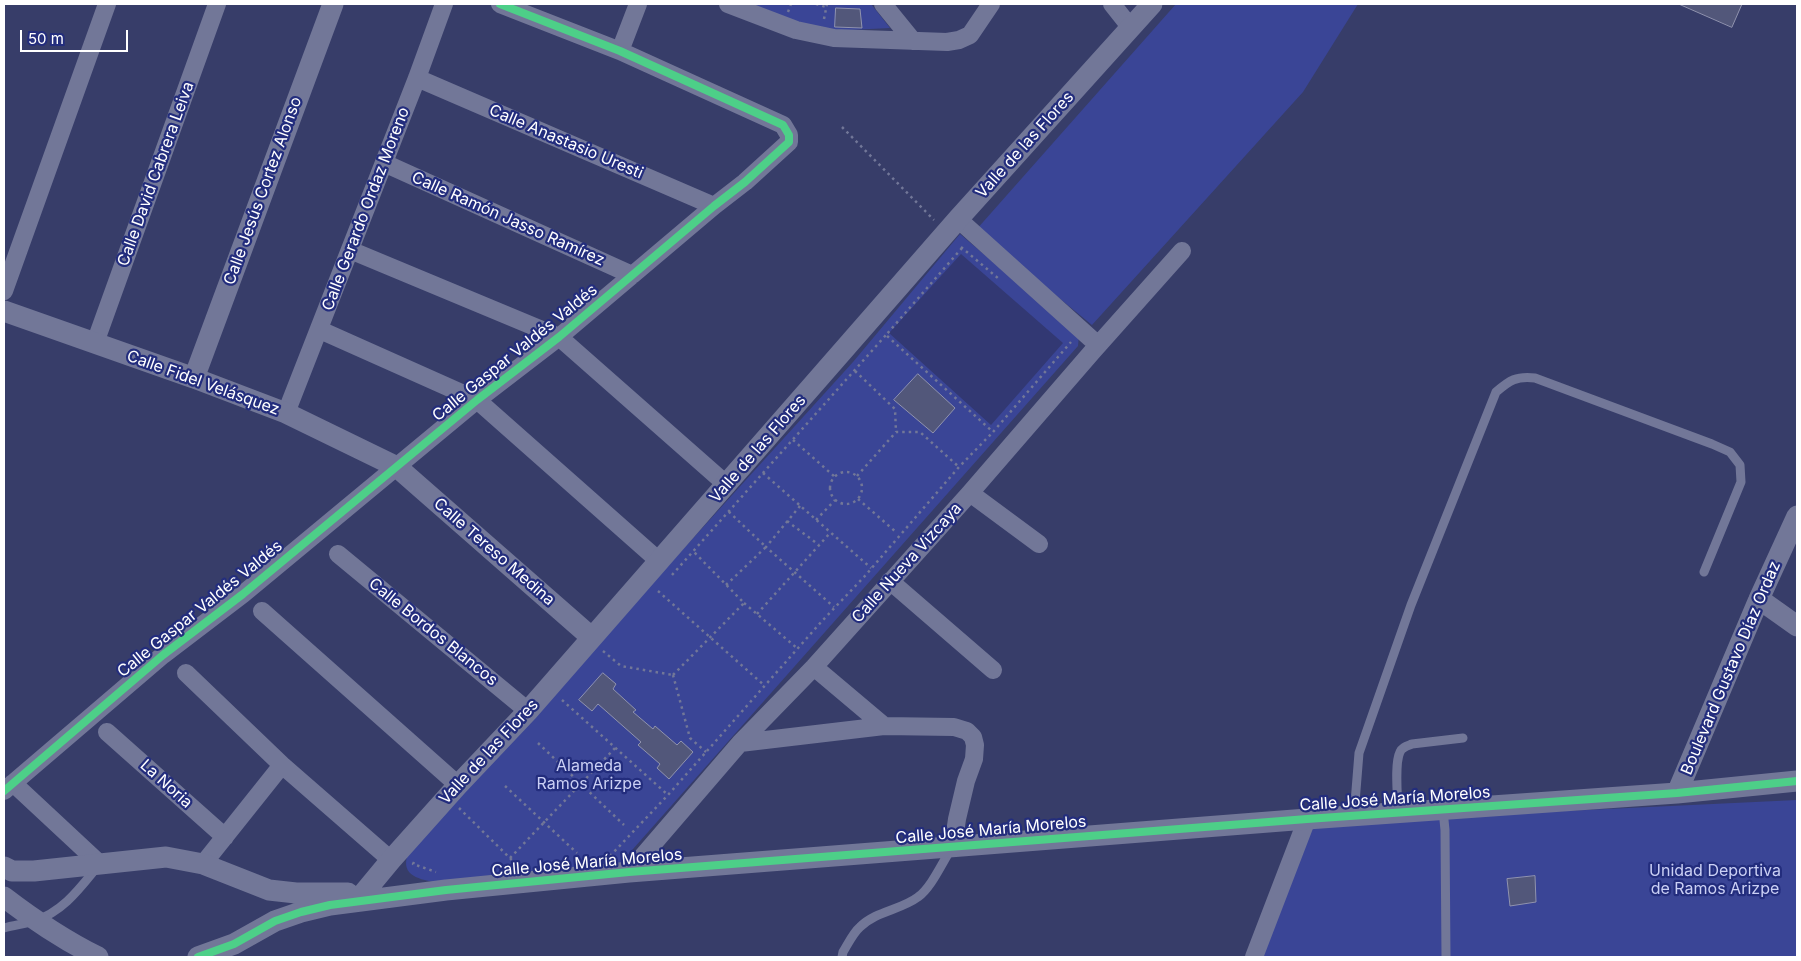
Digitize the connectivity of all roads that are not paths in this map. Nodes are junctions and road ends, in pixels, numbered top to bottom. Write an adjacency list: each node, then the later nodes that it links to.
1 (106, 4): 22 (street)
2 (217, 4): 26 (street, Calle David Cabrera Leiva)
3 (332, 4): 28 (street, Calle Jesús Cortez Alonso)
4 (444, 4): 15 (street, Calle Gerardo Ordaz Moreno)
5 (500, 4): 14 (street, Calle Gaspar Valdés Valdés)
6 (638, 4): 14 (street)
7 (728, 4): 13 (street)
8 (883, 4): 13 (street)
9 (991, 4): 13 (street)
10 (1112, 4): 12 (street)
11 (1152, 4): 12 (street, Valle de las Flores)
12 (1131, 28): 18 (street, Valle de las Flores)
13 (913, 41)
14 (620, 51): 17 (street, Calle Gaspar Valdés Valdés)
15 (418, 78): 16 (street, Calle Gerardo Ordaz Moreno); 17 (street, Calle Anastasio Uresti)
16 (384, 163): 19 (street, Calle Gerardo Ordaz Moreno); 21 (street, Calle Ramón Jasso Ramírez)
17 (714, 206): 21 (street, Calle Gaspar Valdés Valdés)
18 (952, 226): 27 (street); 32 (street, Valle de las Flores)
19 (350, 250): 24 (street, Calle Gerardo Ordaz Moreno); 25 (street)
20 (1182, 251): 27 (street, Calle Nueva Vizcaya)
21 (632, 275): 25 (street, Calle Gaspar Valdés Valdés)
22 (4, 291)
23 (4, 311): 26 (street, Calle Fidel Velásquez)
24 (320, 330): 29 (street); 30 (street, Calle Gerardo Ordaz Moreno)
25 (559, 338): 29 (street, Calle Gaspar Valdés Valdés); 32 (street)
26 (95, 343): 28 (street, Calle Fidel Velásquez)
27 (1098, 345): 33 (street, Calle Nueva Vizcaya)
28 (194, 378): 30 (street, Calle Fidel Velásquez)
29 (477, 400): 31 (street, Calle Gaspar Valdés Valdés); 37 (street)
30 (286, 413): 31 (street, Calle Fidel Velásquez)
31 (397, 467): 43 (street, Calle Tereso Medina); 55 (street, Calle Gaspar Valdés Valdés)
32 (727, 485): 37 (street, Valle de las Flores)
33 (970, 494): 35 (street); 39 (street, Calle Nueva Vizcaya)
34 (1797, 516): 40 (street, Boulevard Gustavo Díaz Ordaz)
35 (1039, 544)
36 (338, 554): 47 (street, Calle Bordos Blancos)
37 (659, 560): 43 (street, Valle de las Flores)
38 (1704, 572): 59 (lane)
39 (890, 581): 44 (street, Calle Nueva Vizcaya); 45 (street)
40 (1759, 599): 42 (street); 56 (street, Boulevard Gustavo Díaz Ordaz)
41 (262, 611): 54 (street)
42 (1796, 624)
43 (596, 643): 47 (street, Valle de las Flores)
44 (814, 667): 48 (street); 51 (street, Calle Nueva Vizcaya)
45 (993, 670)
46 (186, 674): 52 (street)
47 (528, 711): 54 (street, Valle de las Flores)
48 (884, 726): 51 (street); 62 (street)
49 (107, 732): 61 (street, La Noria)
50 (1463, 738): 58 (lane)
51 (740, 743): 67 (street, Calle Nueva Vizcaya)
52 (282, 765): 61 (street); 63 (street)
53 (1797, 781): 56 (street, Calle José María Morelos)
54 (458, 784): 63 (street, Valle de las Flores)
55 (8, 787): 64 (street)
56 (1677, 793): 57 (street, Calle José María Morelos)
57 (1443, 809): 58 (street, Calle José María Morelos); 76 (lane)
58 (1398, 812): 59 (street, Calle José María Morelos)
59 (1354, 816): 60 (street, Calle José María Morelos)
60 (1307, 819): 62 (street, Calle José María Morelos); 75 (street)
61 (225, 837): 65 (street)
62 (953, 847): 67 (street, Calle José María Morelos); 74 (lane)
63 (391, 860): 69 (street, Valle de las Flores)
64 (100, 864): 65 (street, Calle José María Morelos); 66 (street, Calle José María Morelos); 70 (lane)
65 (204, 864): 69 (street, Calle José María Morelos)
66 (4, 867)
67 (628, 872): 69 (street, Calle José María Morelos)
68 (4, 897): 70 (street)
69 (367, 897): 73 (street, Calle José María Morelos)
70 (35, 921): 71 (lane); 72 (street)
71 (4, 928)
72 (98, 957)
73 (198, 957)
74 (842, 957)
75 (1254, 957)
76 (1446, 957)

